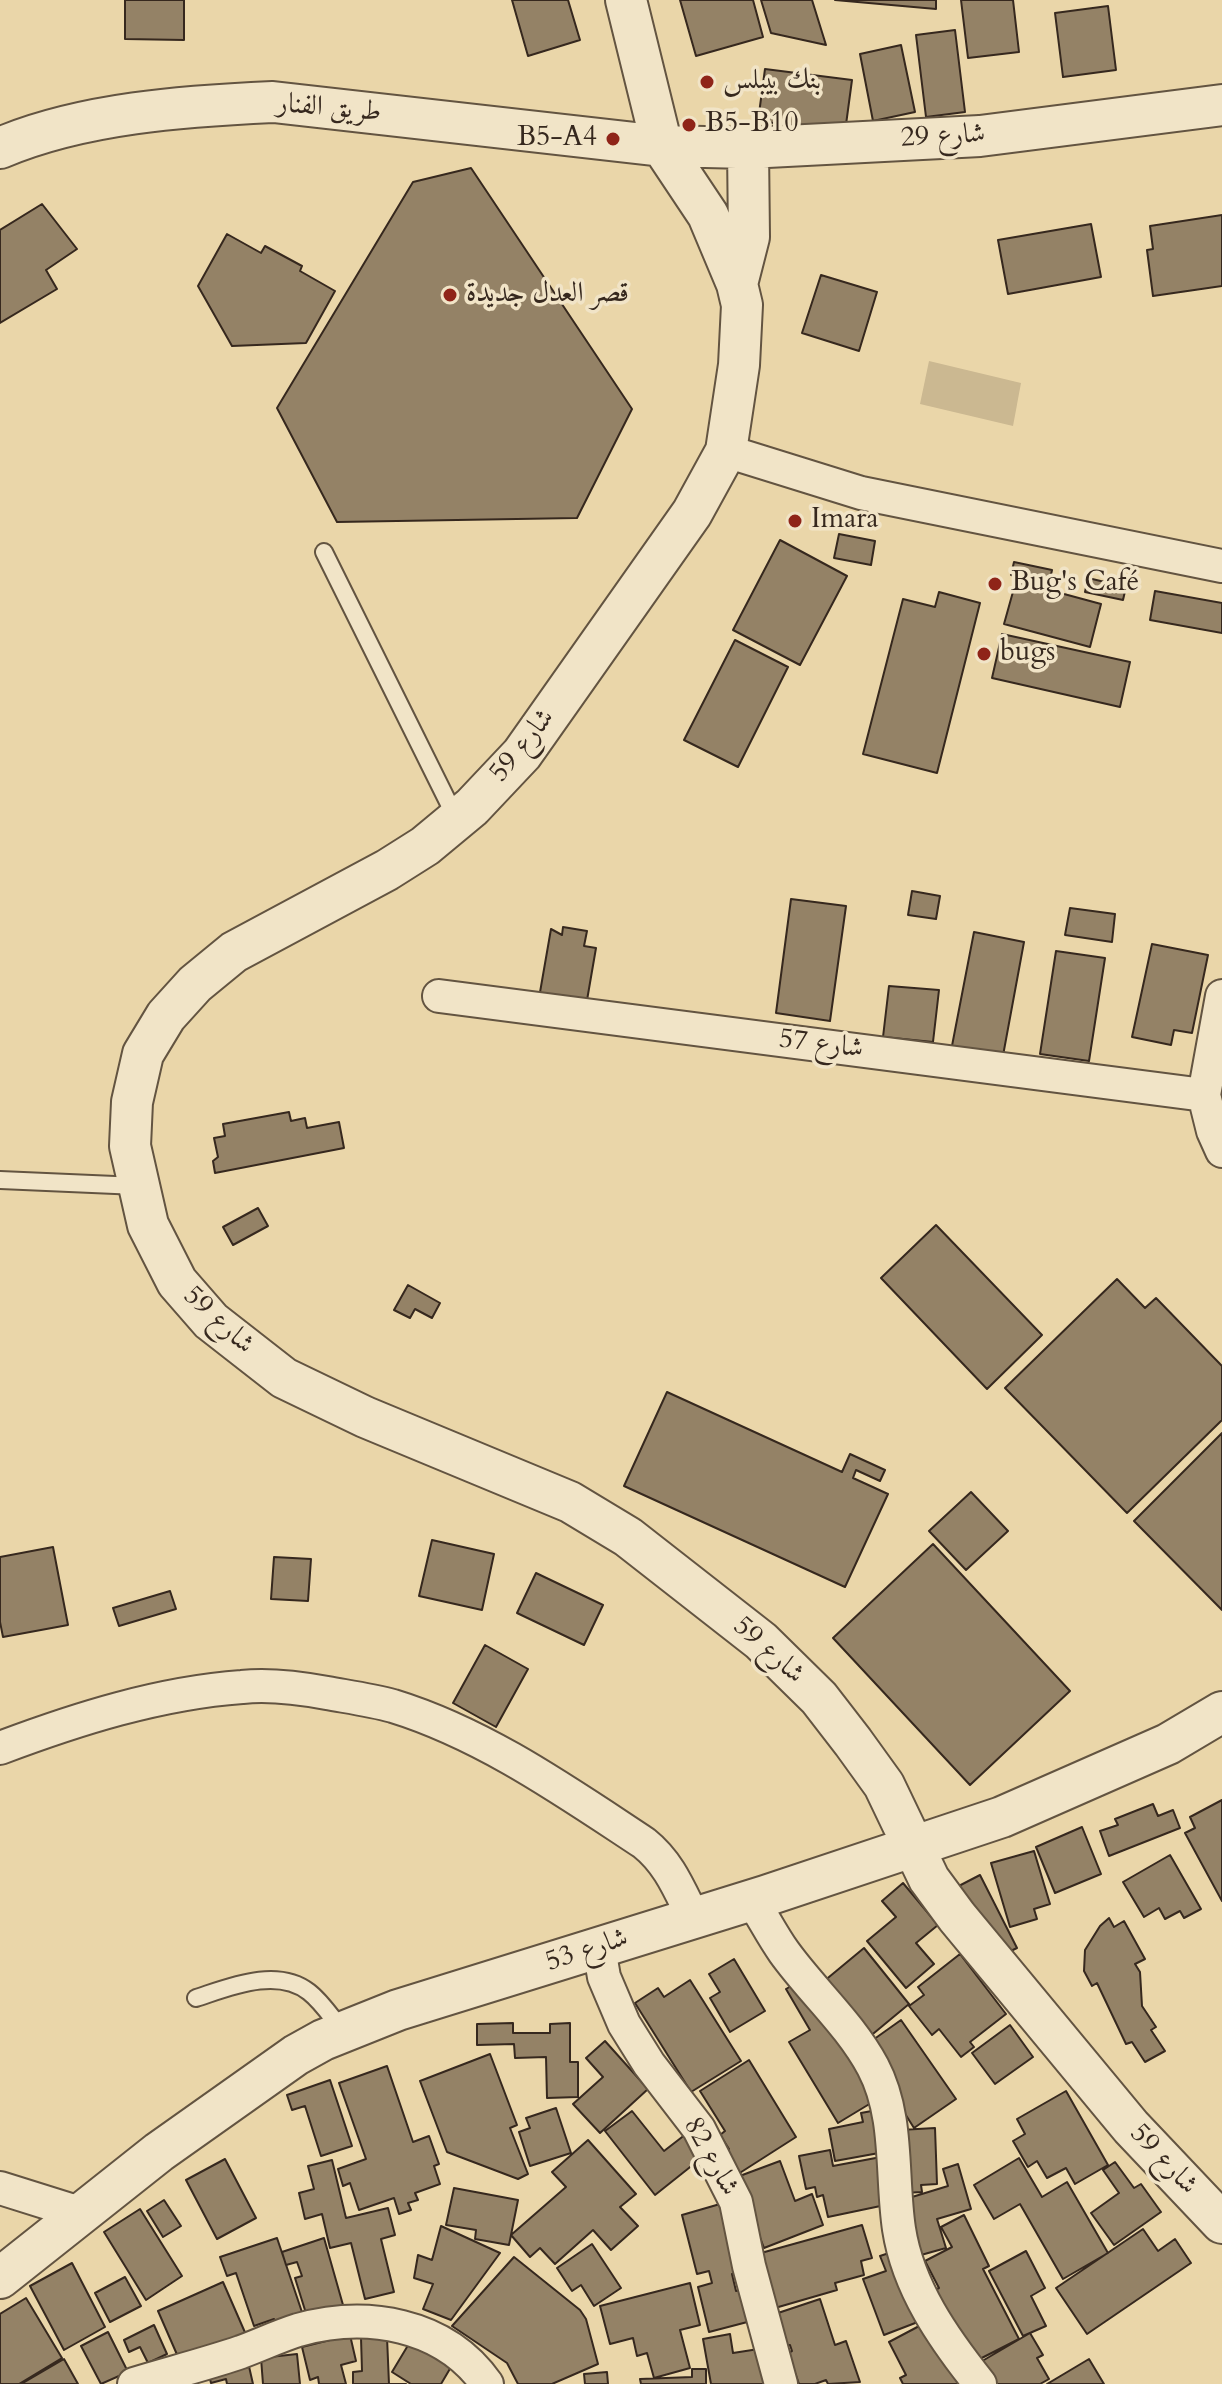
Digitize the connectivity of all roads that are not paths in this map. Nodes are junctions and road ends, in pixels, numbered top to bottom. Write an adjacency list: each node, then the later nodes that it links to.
1 (626, 0): 3 (street, شارع 59)
2 (1222, 105): 5 (street, شارع 29)
3 (662, 146): 4 (street, طريق الفنار); 5 (street, شارع 29); 6 (street, شارع 59)
4 (0, 148)
5 (748, 148): 6 (street)
6 (737, 284): 7 (street, شارع 59)
7 (726, 451): 9 (street); 10 (street, شارع 59)
8 (324, 552): 10 (lane)
9 (1222, 566)
10 (456, 820): 16 (street, شارع 59)
11 (439, 996): 13 (street, شارع 57)
12 (1222, 996): 13 (street)
13 (1204, 1095): 14 (street)
14 (1222, 1151)
15 (0, 1180): 16 (lane)
16 (139, 1186): 19 (street, شارع 59)
17 (1222, 1712): 19 (street, شارع 53)
18 (0, 1748): 21 (street)
19 (913, 1846): 20 (street, شارع 53); 27 (street, شارع 59)
20 (752, 1900): 21 (street, شارع 53); 32 (street)
21 (693, 1917): 22 (street, شارع 53)
22 (599, 1948): 24 (street, شارع 53); 31 (street, شارع 82)
23 (196, 1998): 24 (lane)
24 (343, 2031): 26 (street, شارع 53)
25 (0, 2188): 26 (street)
26 (83, 2214): 28 (street, شارع 53)
27 (1222, 2223)
28 (0, 2278)
29 (134, 2384): 30 (street)
30 (487, 2384)
31 (781, 2384)
32 (980, 2384)

